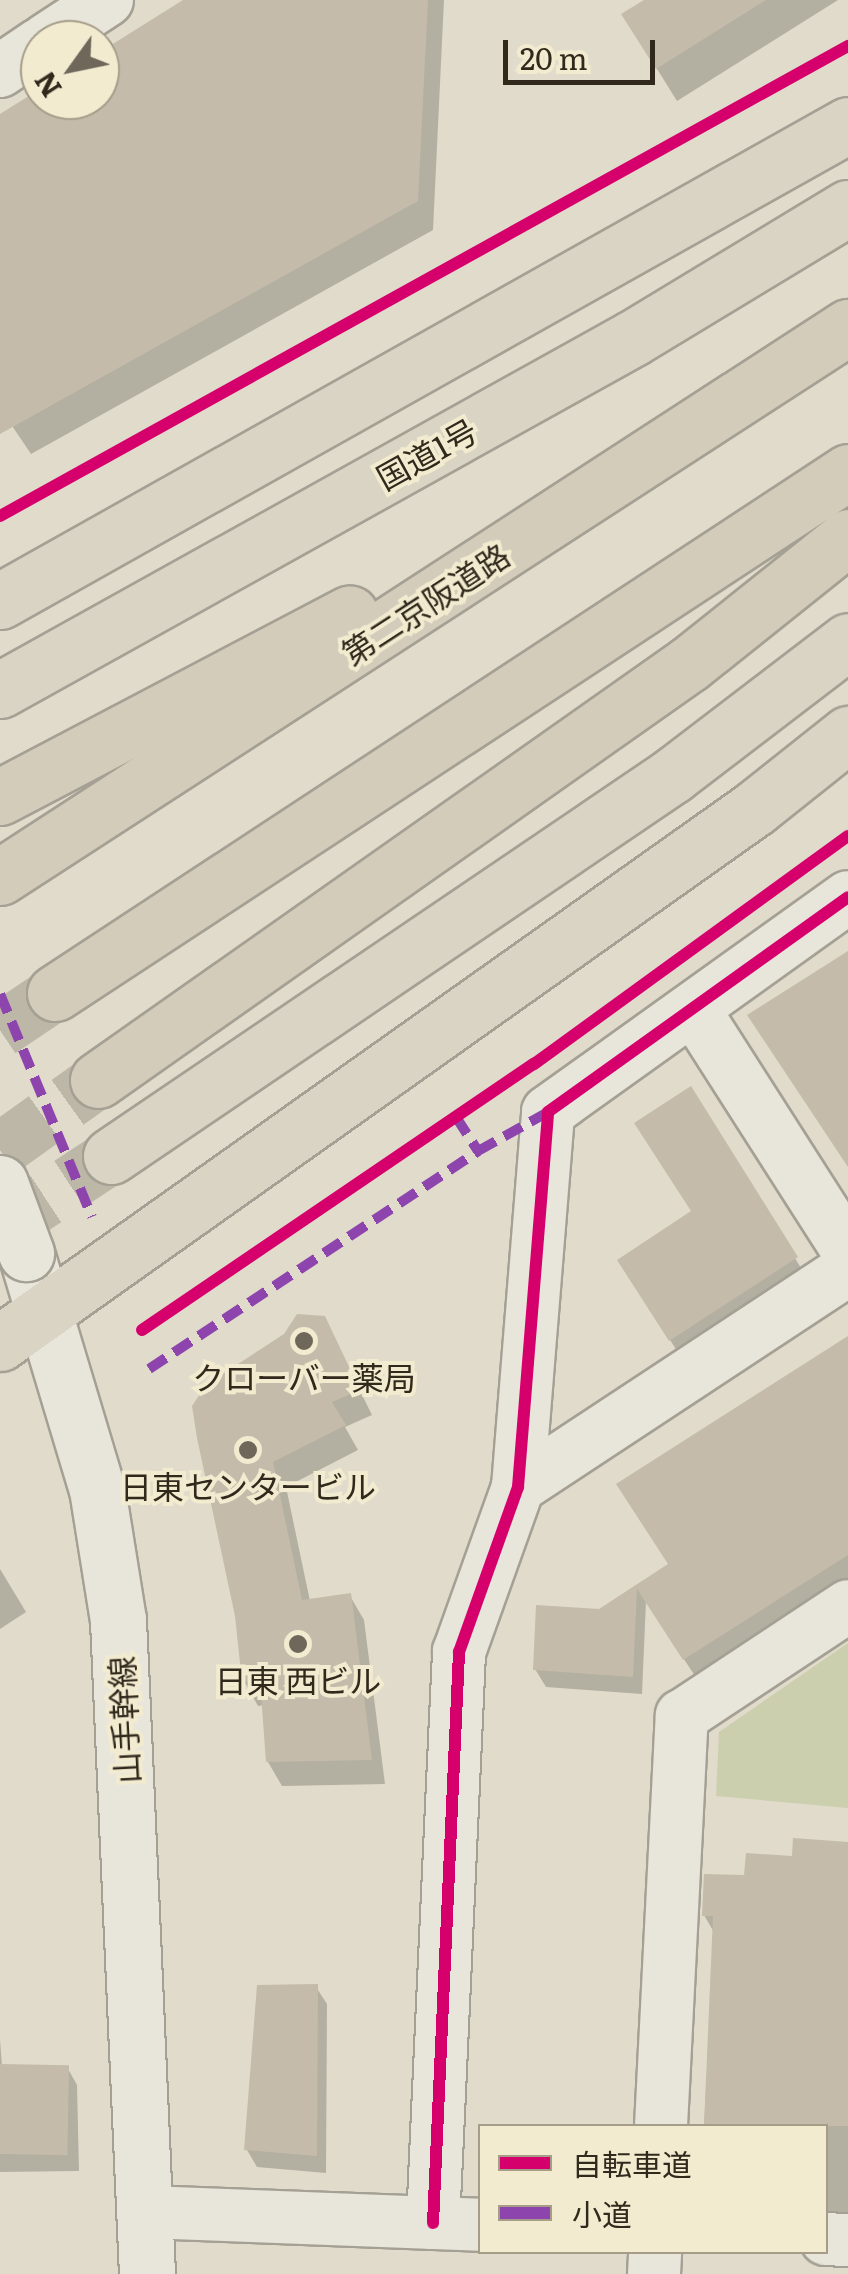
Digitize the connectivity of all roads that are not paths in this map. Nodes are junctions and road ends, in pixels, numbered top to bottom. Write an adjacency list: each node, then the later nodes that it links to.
1 (107, 0): 2 (street)
2 (76, 20)
3 (848, 125): 9 (highway)
4 (848, 208): 11 (highway, 国道1号)
5 (848, 327): 6 (highway, 第二京阪道路)
6 (671, 444): 13 (highway); 14 (highway, 第二京阪道路)
7 (848, 472): 16 (highway)
8 (848, 537): 18 (highway)
9 (0, 600)
10 (848, 641): 19 (highway)
11 (0, 690)
12 (848, 734): 23 (highway)
13 (0, 798)
14 (0, 877)
15 (848, 897): 17 (street)
16 (56, 992)
17 (694, 1010): 21 (street); 25 (street)
18 (98, 1080)
19 (111, 1156)
20 (0, 1183): 23 (street, 山手幹線, bridge)
21 (848, 1251)
22 (848, 1269): 25 (street)
23 (47, 1312): 24 (highway); 28 (street, 山手幹線)
24 (0, 1343)
25 (518, 1487): 29 (street)
26 (848, 1606): 27 (street)
27 (662, 2124)
28 (147, 2212): 29 (street); 30 (street, 山手幹線)
29 (456, 2224)
30 (148, 2274)

